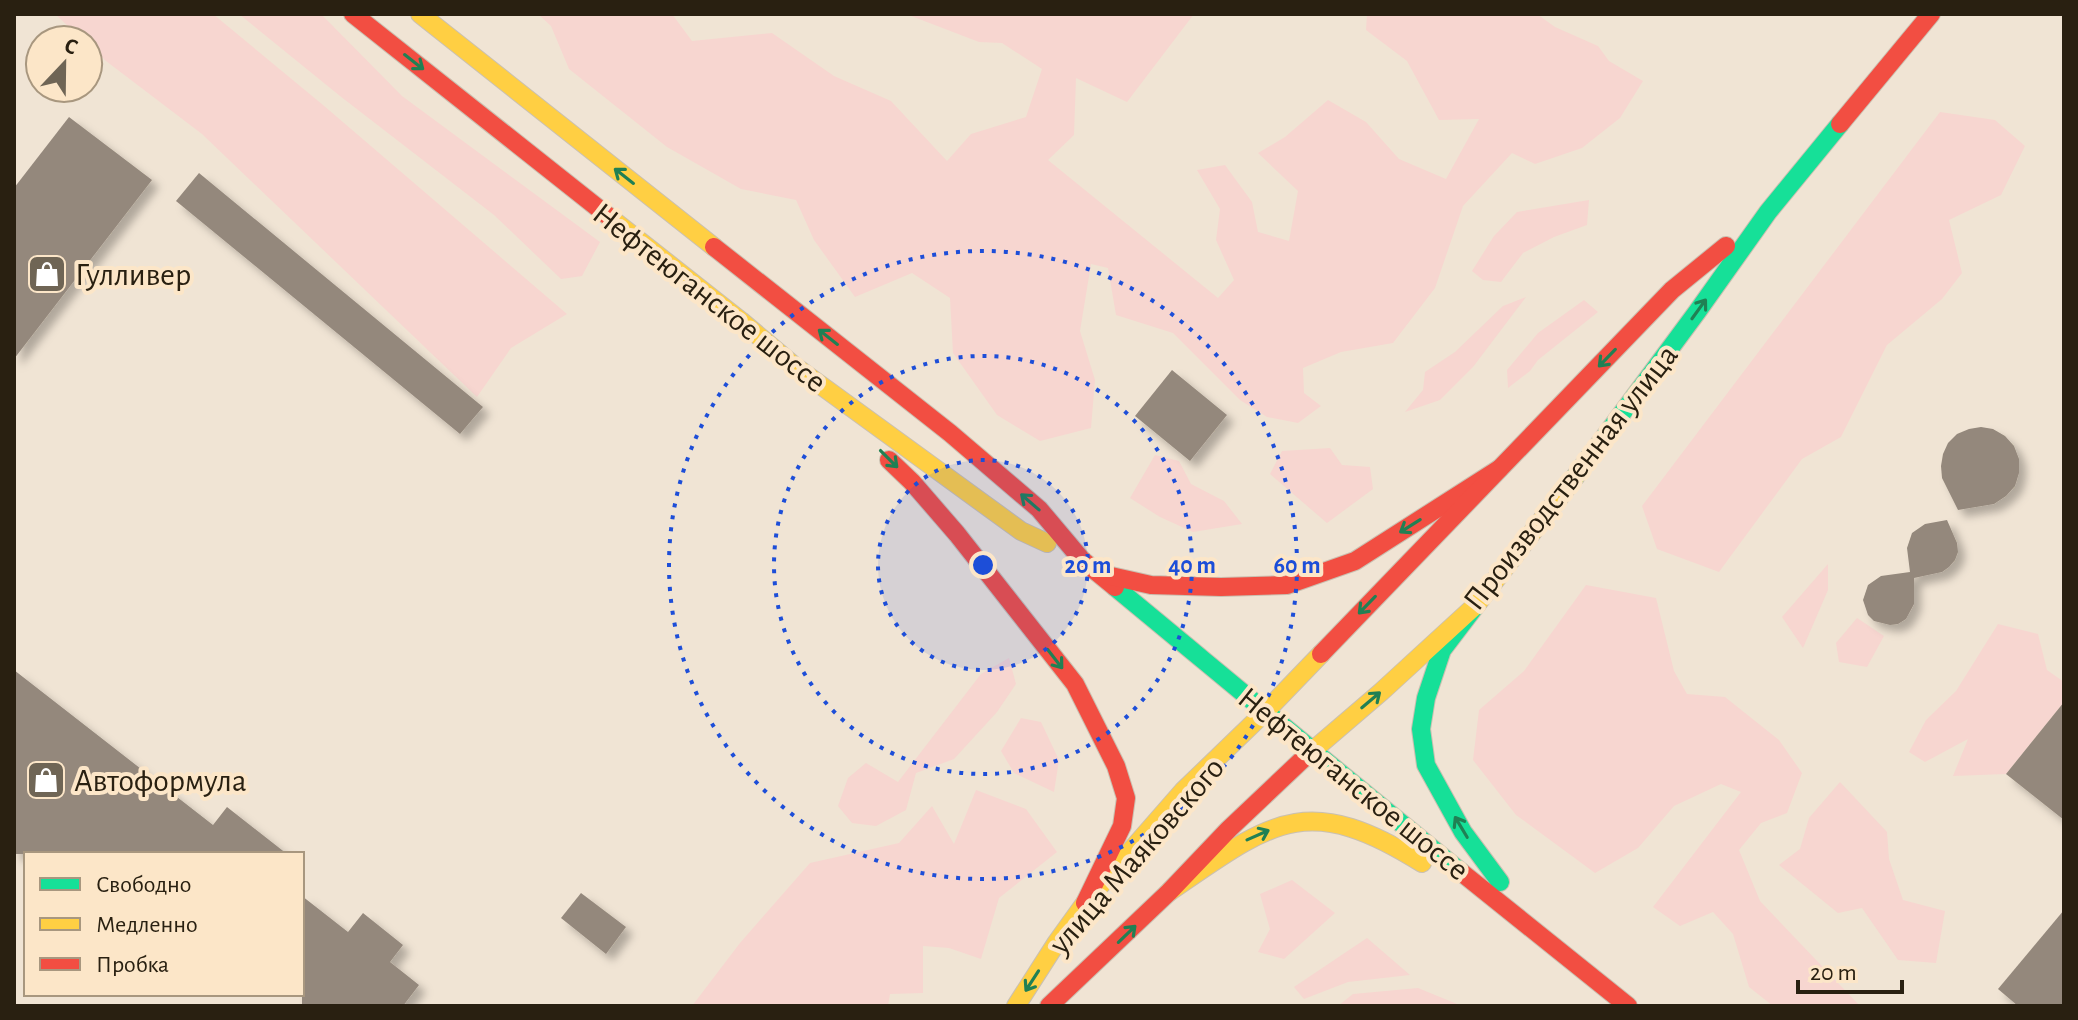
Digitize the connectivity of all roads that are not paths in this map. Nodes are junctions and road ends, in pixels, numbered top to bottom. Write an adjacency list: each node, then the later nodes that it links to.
1 (353, 14): 5 (main road, Нефтеюганское шоссе, one-way to 5)
2 (420, 14): 7 (main road, Нефтеюганское шоссе, one-way to 2)
3 (1931, 14): 4 (main road, Производственная улица)
4 (1768, 212): 6 (main road, Производственная улица, one-way to 6); 9 (main road, Производственная улица, one-way to 4)
5 (793, 365): 7 (main road, Нефтеюганское шоссе); 13 (main road, one-way to 13)
6 (1499, 469): 8 (main road, one-way to 8); 10 (main road, Производственная улица, one-way to 10)
7 (1082, 560): 8 (main road, Нефтеюганское шоссе)
8 (1099, 574): 10 (main road, Нефтеюганское шоссе)
9 (1477, 604): 11 (main road, Производственная улица, one-way to 9); 14 (main road, one-way to 9)
10 (1266, 711): 11 (main road, Нефтеюганское шоссе); 13 (main road, улица Маяковского)
11 (1311, 751): 12 (main road, улица Маяковского); 14 (main road, Нефтеюганское шоссе)
12 (1169, 892): 14 (main road, one-way to 14); 16 (main road, улица Маяковского, one-way to 12)
13 (1085, 903): 15 (main road, улица Маяковского, one-way to 15)
14 (1540, 936): 17 (main road, Нефтеюганское шоссе)
15 (1016, 1006)
16 (1049, 1006)
17 (1628, 1006)

